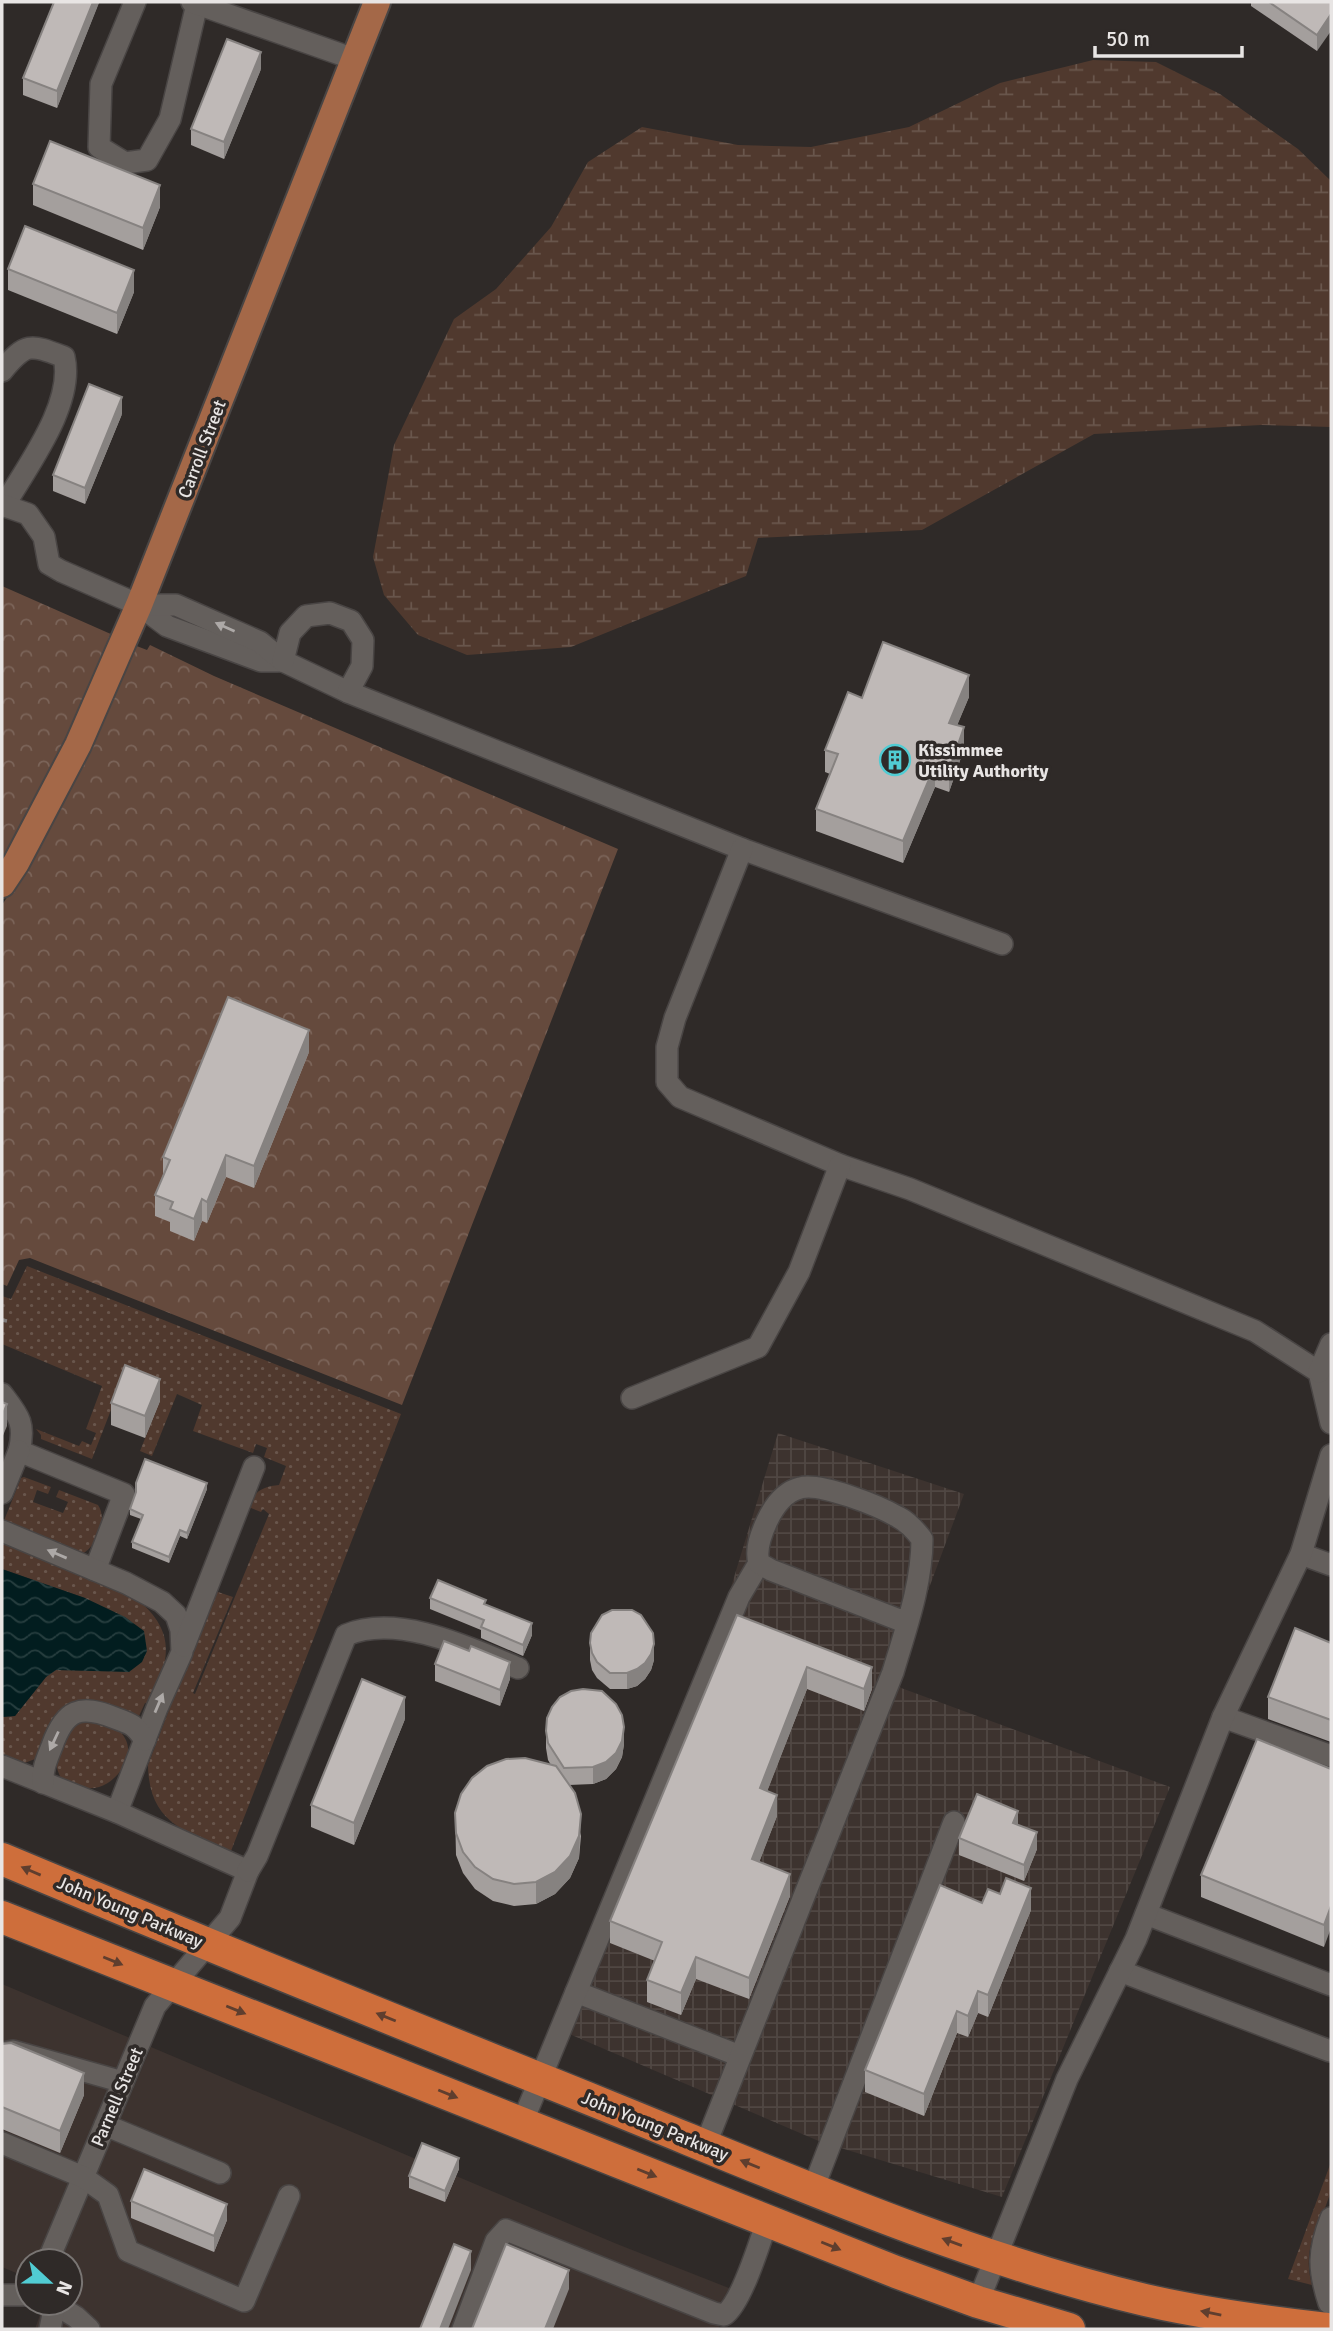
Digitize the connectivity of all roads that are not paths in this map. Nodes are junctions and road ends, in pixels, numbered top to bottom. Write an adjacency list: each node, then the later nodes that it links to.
1 (135, 2): 3 (street)
2 (377, 2): 4 (main road, Carroll Street)
3 (195, 3): 4 (street)
4 (354, 59): 7 (main road, Carroll Street)
5 (2, 371): 6 (street)
6 (3, 506): 7 (street)
7 (139, 605): 8 (street); 11 (main road, Carroll Street)
8 (284, 661): 9 (street); 9 (street)
9 (348, 692): 10 (street)
10 (742, 849): 12 (street); 13 (street)
11 (2, 884)
12 (1002, 944)
13 (839, 1165): 15 (street); 17 (street)
14 (1331, 1344): 15 (street)
15 (1319, 1372): 18 (street)
16 (2, 1394): 19 (street)
17 (632, 1398)
18 (1331, 1423)
19 (19, 1451): 22 (street); 27 (street)
20 (1331, 1455): 24 (street)
21 (254, 1467): 29 (street)
22 (2, 1493)
23 (2, 1531): 27 (street, one-way to 23)
24 (1301, 1554): 26 (street); 31 (street)
25 (759, 1563): 28 (street); 28 (street); 46 (street)
26 (1331, 1565)
27 (95, 1570): 29 (street)
28 (908, 1623): 49 (street)
29 (182, 1652): 32 (street, one-way to 29)
30 (518, 1668): 39 (street, Parnell Street)
31 (1223, 1717): 33 (street); 40 (street)
32 (145, 1740): 35 (street, one-way to 35); 36 (street)
33 (1331, 1756)
34 (2, 1766): 35 (street)
35 (43, 1783): 36 (street)
36 (117, 1812): 39 (street)
37 (954, 1822): 58 (street)
38 (2, 1859): 42 (highway, John Young Parkway, one-way to 38)
39 (248, 1871): 42 (street, Parnell Street)
40 (1146, 1914): 43 (street); 45 (street)
41 (2, 1917): 44 (highway, one-way to 44)
42 (207, 1945): 44 (street, Parnell Street); 50 (highway, John Young Parkway, one-way to 42)
43 (1120, 1971): 47 (street); 63 (street)
44 (173, 1985): 51 (street, Parnell Street); 52 (highway, one-way to 52)
45 (1331, 1985)
46 (576, 1992): 49 (street); 50 (street)
47 (1330, 2051)
48 (2, 2053): 51 (street)
49 (740, 2056): 55 (street)
50 (540, 2079): 52 (street); 55 (highway, John Young Parkway)
51 (123, 2082): 53 (street, Parnell Street)
52 (522, 2123): 61 (highway, one-way to 61)
53 (105, 2125): 56 (street); 57 (street, Parnell Street)
54 (2, 2143): 57 (street)
55 (705, 2146): 58 (highway, John Young Parkway, one-way to 55)
56 (220, 2173)
57 (83, 2177): 59 (street); 62 (street, Parnell Street)
58 (813, 2189): 63 (highway, John Young Parkway, one-way to 58)
59 (289, 2196)
60 (1331, 2218): 65 (street)
61 (767, 2221): 64 (highway, one-way to 64); 67 (street)
62 (54, 2247)
63 (996, 2258): 64 (street); 65 (highway, John Young Parkway, one-way to 63)
64 (978, 2302): 70 (highway)
65 (1329, 2310)
66 (76, 2317): 68 (street)
67 (722, 2322): 69 (street)
68 (89, 2329)
69 (463, 2329)
70 (1069, 2329)

